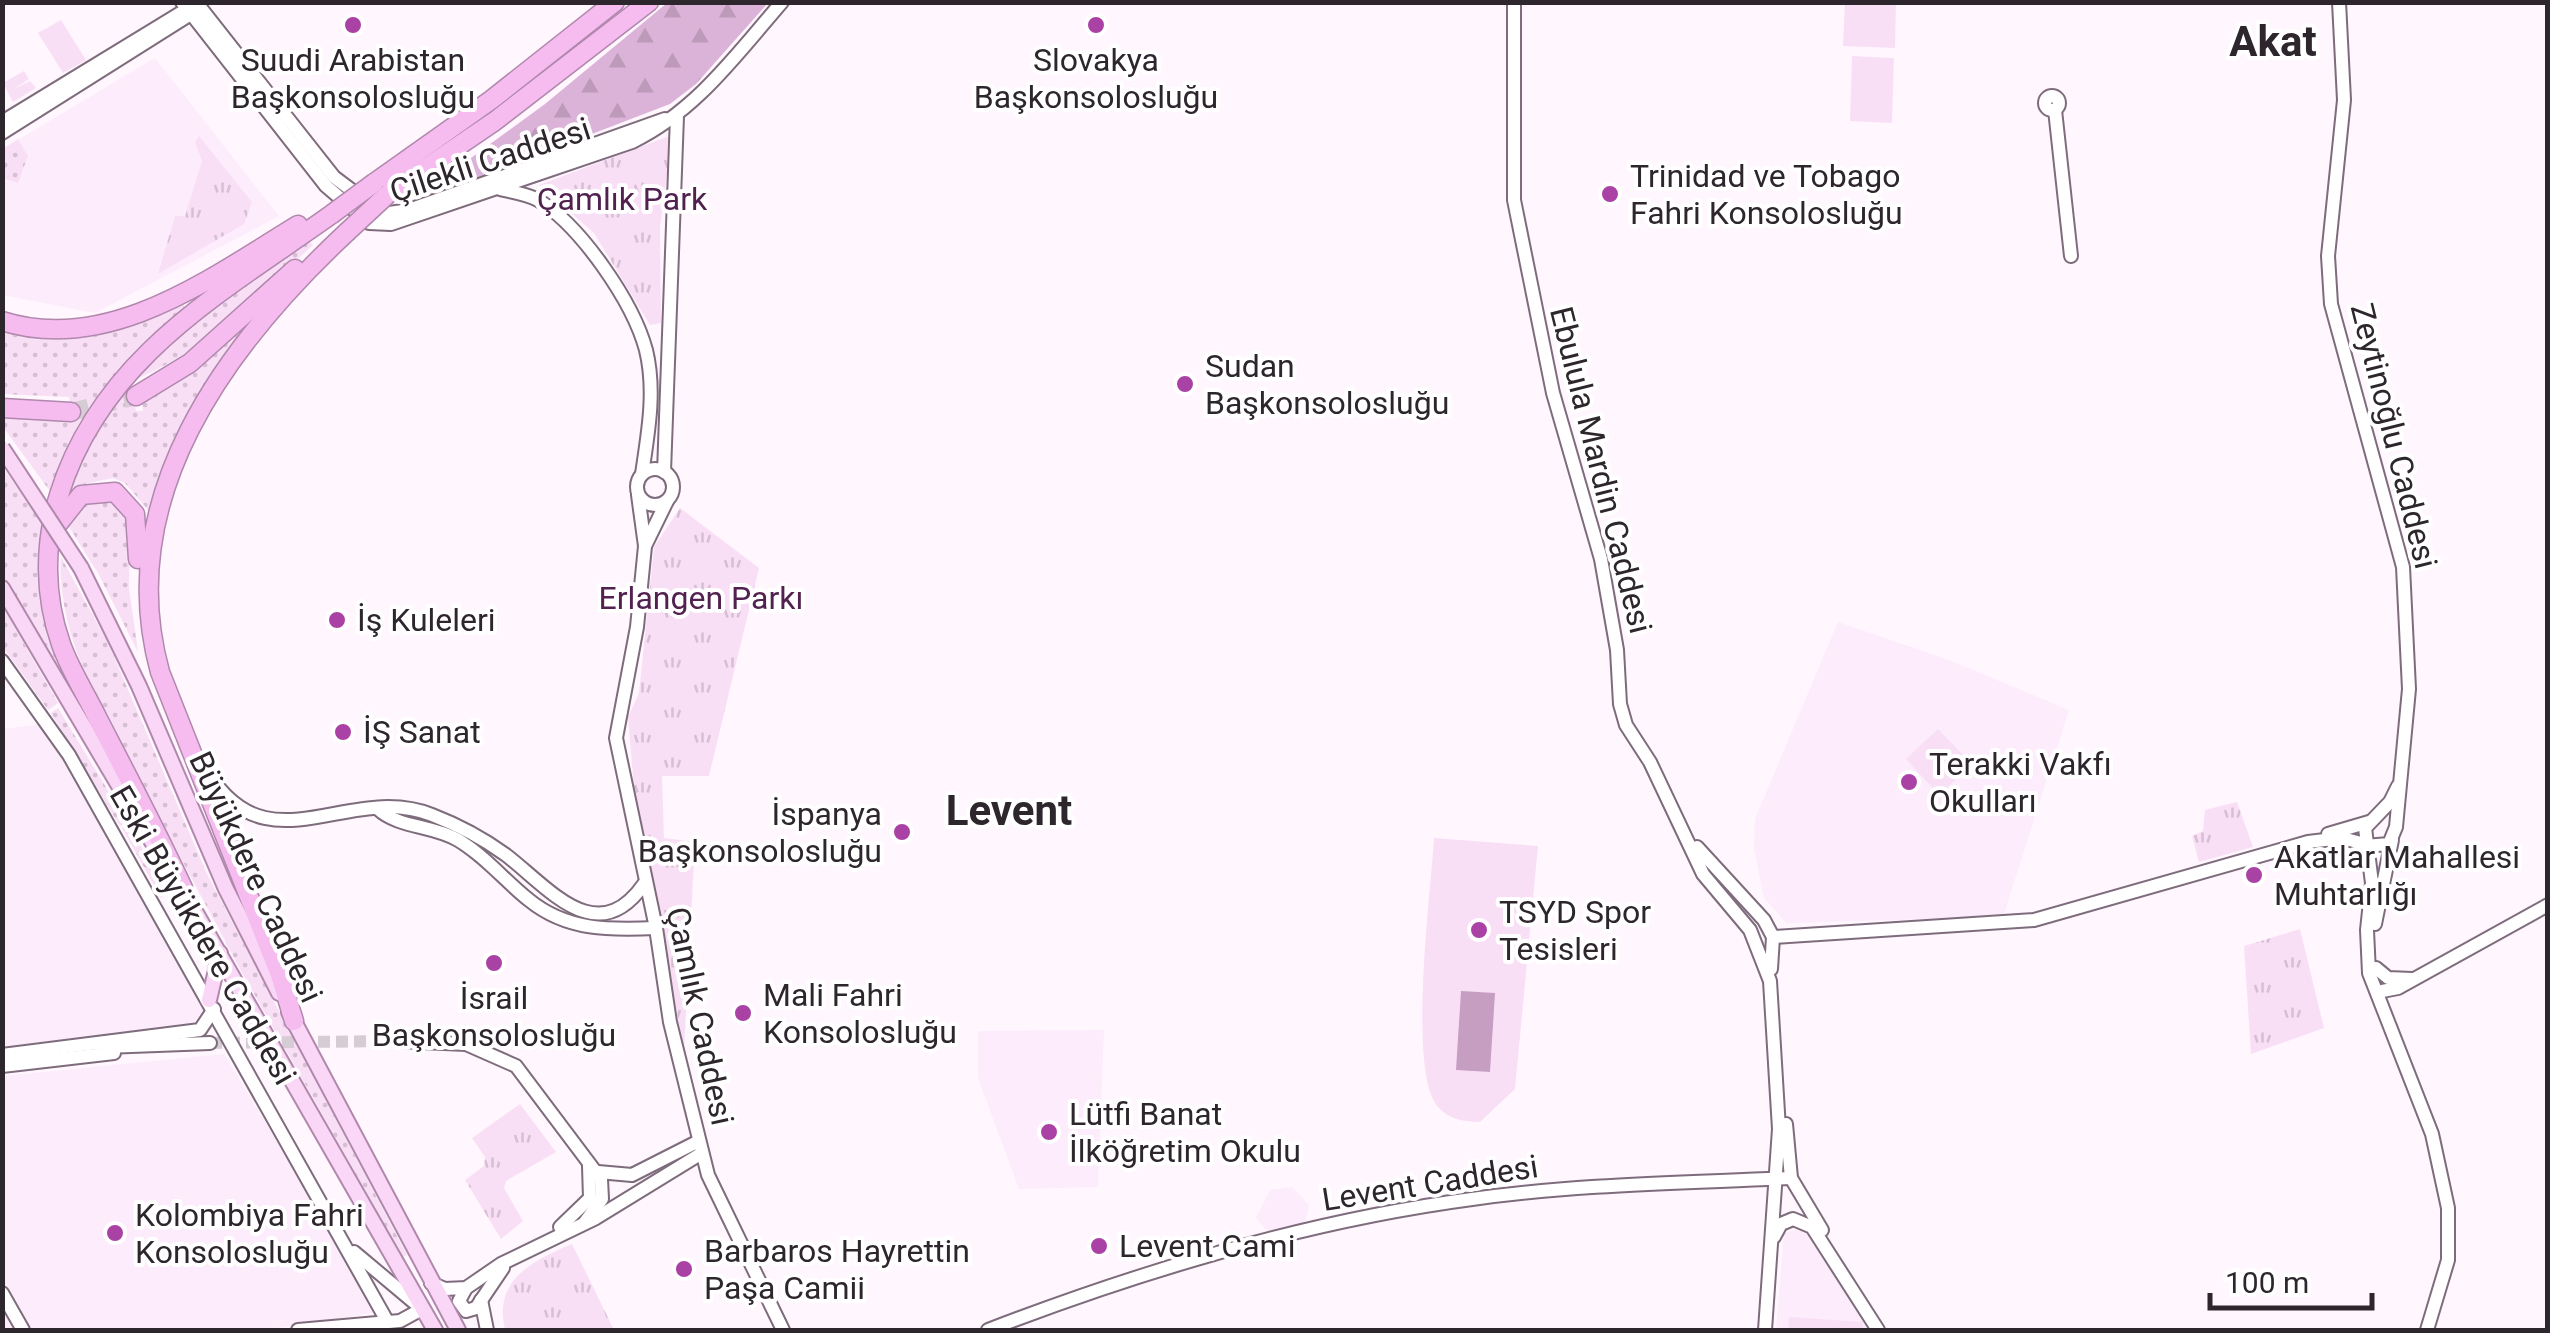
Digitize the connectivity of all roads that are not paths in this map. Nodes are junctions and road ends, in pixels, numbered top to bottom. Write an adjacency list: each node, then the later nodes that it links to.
1 (616, 2): 13 (highway)
2 (649, 2): 13 (highway)
3 (782, 2): 8 (street, Çilekli Caddesi)
4 (1514, 2): 36 (street, Ebulula Mardin Caddesi)
5 (2338, 2): 33 (street, Zeytinoğlu Caddesi)
6 (191, 6): 9 (street); 10 (street); 12 (street)
7 (2055, 110): 17 (street)
8 (677, 116): 11 (street, Çilekli Caddesi); 23 (street)
9 (2, 122)
10 (2, 133)
11 (528, 173): 12 (street, Çilekli Caddesi); 14 (street, Çilekli Caddesi); 15 (street)
12 (330, 182): 14 (street, Çilekli Caddesi)
13 (381, 188): 16 (highway, bridge)
14 (500, 189): 15 (street)
15 (537, 200): 24 (street)
16 (338, 220): 18 (highway); 19 (highway); 28 (highway); 30 (highway)
17 (2071, 256)
18 (2, 321)
19 (136, 396)
20 (2, 408): 21 (highway)
21 (71, 412)
22 (2, 448): 57 (main road, Büyükdere Caddesi, bridge)
23 (664, 472): 24 (street); 26 (street)
24 (642, 474): 25 (street)
25 (637, 493): 26 (street); 27 (street)
26 (667, 500): 27 (street, Çamlık Caddesi)
27 (645, 546): 42 (street, Çamlık Caddesi)
28 (48, 552): 30 (highway); 43 (highway)
29 (2, 588): 43 (main road, Büyükdere Caddesi)
30 (153, 647): 32 (highway)
31 (2, 661): 55 (street, Eski Büyükdere Caddesi)
32 (160, 672): 34 (street); 57 (highway)
33 (2403, 764): 35 (street); 37 (street, Zeytinoğlu Caddesi)
34 (378, 810): 38 (street); 41 (street)
35 (2371, 820): 37 (street); 39 (street); 40 (street)
36 (1678, 821): 48 (street); 52 (street, Ebulula Mardin Caddesi)
37 (2392, 839): 40 (street); 50 (street)
38 (486, 842): 41 (street); 45 (street)
39 (2308, 842): 40 (street); 48 (street)
40 (2365, 845): 54 (street)
41 (484, 859): 46 (street)
42 (644, 884): 45 (street); 47 (street, Çamlık Caddesi)
43 (183, 888): 49 (main road, Büyükdere Caddesi)
44 (2548, 905): 51 (street)
45 (582, 910): 46 (street)
46 (572, 923): 47 (street)
47 (656, 928): 64 (street, Çamlık Caddesi)
48 (1773, 936): 52 (street)
49 (220, 952): 55 (main road); 81 (main road, Büyükdere Caddesi)
50 (2376, 968): 51 (street); 54 (street)
51 (2415, 978): 53 (street)
52 (1770, 980): 63 (street, Ebulula Mardin Caddesi)
53 (2398, 988): 54 (street); 56 (street)
54 (2376, 992): 56 (street)
55 (212, 1005): 61 (street); 73 (street, Eski Büyükdere Caddesi)
56 (2387, 1020): 92 (street)
57 (294, 1022): 77 (main road, Büyükdere Caddesi)
58 (400, 1041): 65 (street)
59 (210, 1042): 60 (street)
60 (150, 1046): 61 (street); 62 (street)
61 (2, 1055)
62 (2, 1066)
63 (1780, 1109): 69 (street); 70 (street, Ebulula Mardin Caddesi)
64 (700, 1147): 66 (street); 67 (street); 68 (street, Çamlık Caddesi)
65 (584, 1155): 67 (street); 72 (street)
66 (679, 1168): 68 (street); 71 (street)
67 (598, 1172): 71 (street)
68 (708, 1175): 88 (street, Çamlık Caddesi)
69 (1791, 1178): 70 (street, Levent Caddesi); 76 (street)
70 (1776, 1179): 74 (street, Ebulula Mardin Caddesi); 89 (street, Levent Caddesi)
71 (585, 1222): 72 (street)
72 (546, 1238): 75 (street)
73 (346, 1243): 81 (street); 82 (street, Eski Büyükdere Caddesi)
74 (1772, 1244): 76 (street); 90 (street, Ebulula Mardin Caddesi)
75 (516, 1256): 78 (street); 80 (street)
76 (1836, 1260): 91 (street)
77 (431, 1284): 78 (street); 81 (main road); 86 (main road, Büyükdere Caddesi)
78 (466, 1288): 80 (street)
79 (2, 1293): 83 (street)
80 (481, 1298): 87 (street)
81 (422, 1309): 82 (street); 85 (main road, Büyükdere Caddesi)
82 (391, 1328): 84 (street)
83 (23, 1330)
84 (298, 1330)
85 (434, 1330)
86 (458, 1330)
87 (487, 1330)
88 (783, 1330)
89 (988, 1330)
90 (1765, 1330)
91 (1878, 1330)
92 (2427, 1330)

